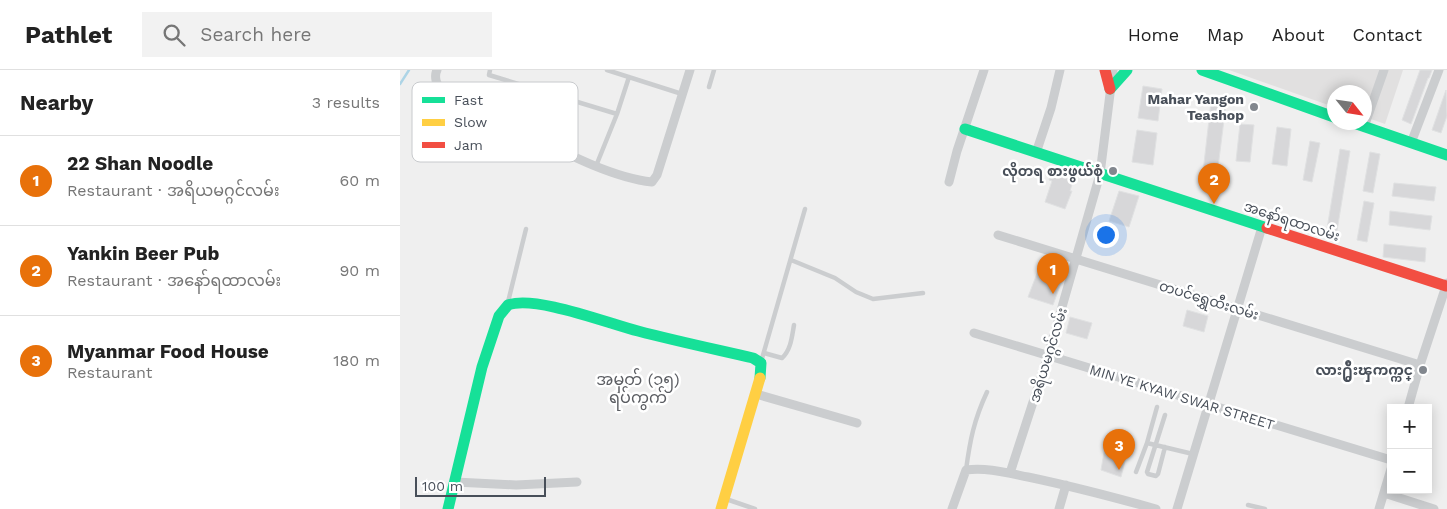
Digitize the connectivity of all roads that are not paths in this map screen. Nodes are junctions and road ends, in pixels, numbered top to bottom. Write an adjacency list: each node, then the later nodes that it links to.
1 (437, 70): 15 (street)
2 (490, 70): 16 (lane)
3 (607, 70): 14 (lane)
4 (690, 70): 19 (street)
5 (714, 70): 17 (lane)
6 (984, 70): 24 (street)
7 (1060, 70): 27 (street)
8 (1105, 70): 18 (street)
9 (1113, 70): 18 (street, အရိယမဂ္ဂင်လမ်း)
10 (1127, 70): 18 (street)
11 (1202, 70): 23 (street)
12 (1384, 70): 21 (street)
13 (1439, 70): 26 (street)
14 (630, 77): 19 (lane); 22 (lane)
15 (436, 82)
16 (514, 82)
17 (709, 86)
18 (1110, 89): 31 (street, အရိယမဂ္ဂင်လမ်း)
19 (682, 94): 30 (street)
20 (578, 102): 22 (lane)
21 (1372, 104)
22 (618, 114): 30 (lane)
23 (1327, 115)
24 (965, 129): 27 (street, အနော်ရထာလမ်း); 32 (street)
25 (1372, 130): 26 (street)
26 (1411, 143): 28 (street)
27 (1036, 153): 31 (street, အနော်ရထာလမ်း)
28 (1447, 155)
29 (578, 158): 30 (street)
30 (596, 166)
31 (1100, 174): 34 (street, အနော်ရထာလမ်း); 38 (street, အရိယမဂ္ဂင်လမ်း)
32 (949, 182)
33 (805, 209): 37 (lane)
34 (1262, 227): 39 (street, အနော်ရထာလမ်း); 42 (street)
35 (526, 229): 41 (lane)
36 (998, 235): 38 (street, တပင်ရွှေထီးလမ်း)
37 (790, 260): 40 (lane); 46 (lane)
38 (1076, 260): 42 (street, တပင်ရွှေထီးလမ်း); 45 (street, အရိယမဂ္ဂင်လမ်း)
39 (1447, 285): 47 (street)
40 (923, 293)
41 (507, 306): 46 (street); 63 (street)
42 (1237, 309): 47 (street, တပင်ရွှေထီးလမ်း); 51 (street)
43 (794, 325): 46 (lane)
44 (974, 333): 45 (street, MIN YE KYAW SWAR STREET)
45 (1048, 356): 51 (street, MIN YE KYAW SWAR STREET); 62 (street, အရိယမဂ္ဂင်လမ်း)
46 (762, 358): 49 (street)
47 (1420, 365): 50 (street)
48 (987, 392): 60 (lane)
49 (756, 394): 54 (street); 68 (street)
50 (1409, 404)
51 (1208, 405): 58 (street); 59 (street, MIN YE KYAW SWAR STREET)
52 (1157, 408): 55 (lane)
53 (1165, 415): 56 (lane)
54 (857, 423)
55 (1147, 443): 56 (lane); 61 (lane)
56 (1156, 445): 57 (lane); 57 (lane)
57 (1166, 448): 58 (lane)
58 (1193, 454): 75 (street)
59 (1387, 459)
60 (966, 470): 62 (street); 72 (street)
61 (1136, 472)
62 (1010, 473): 66 (street)
63 (454, 482): 64 (street); 70 (street)
64 (577, 482)
65 (1387, 483): 67 (street)
66 (1066, 485): 73 (street); 74 (street)
67 (1384, 493): 77 (street); 78 (street)
68 (723, 504): 71 (lane)
69 (1248, 505): 76 (lane)
70 (448, 509)
71 (755, 509)
72 (952, 509)
73 (1059, 509)
74 (1156, 509)
75 (1177, 509)
76 (1265, 509)
77 (1379, 509)
78 (1434, 509)

